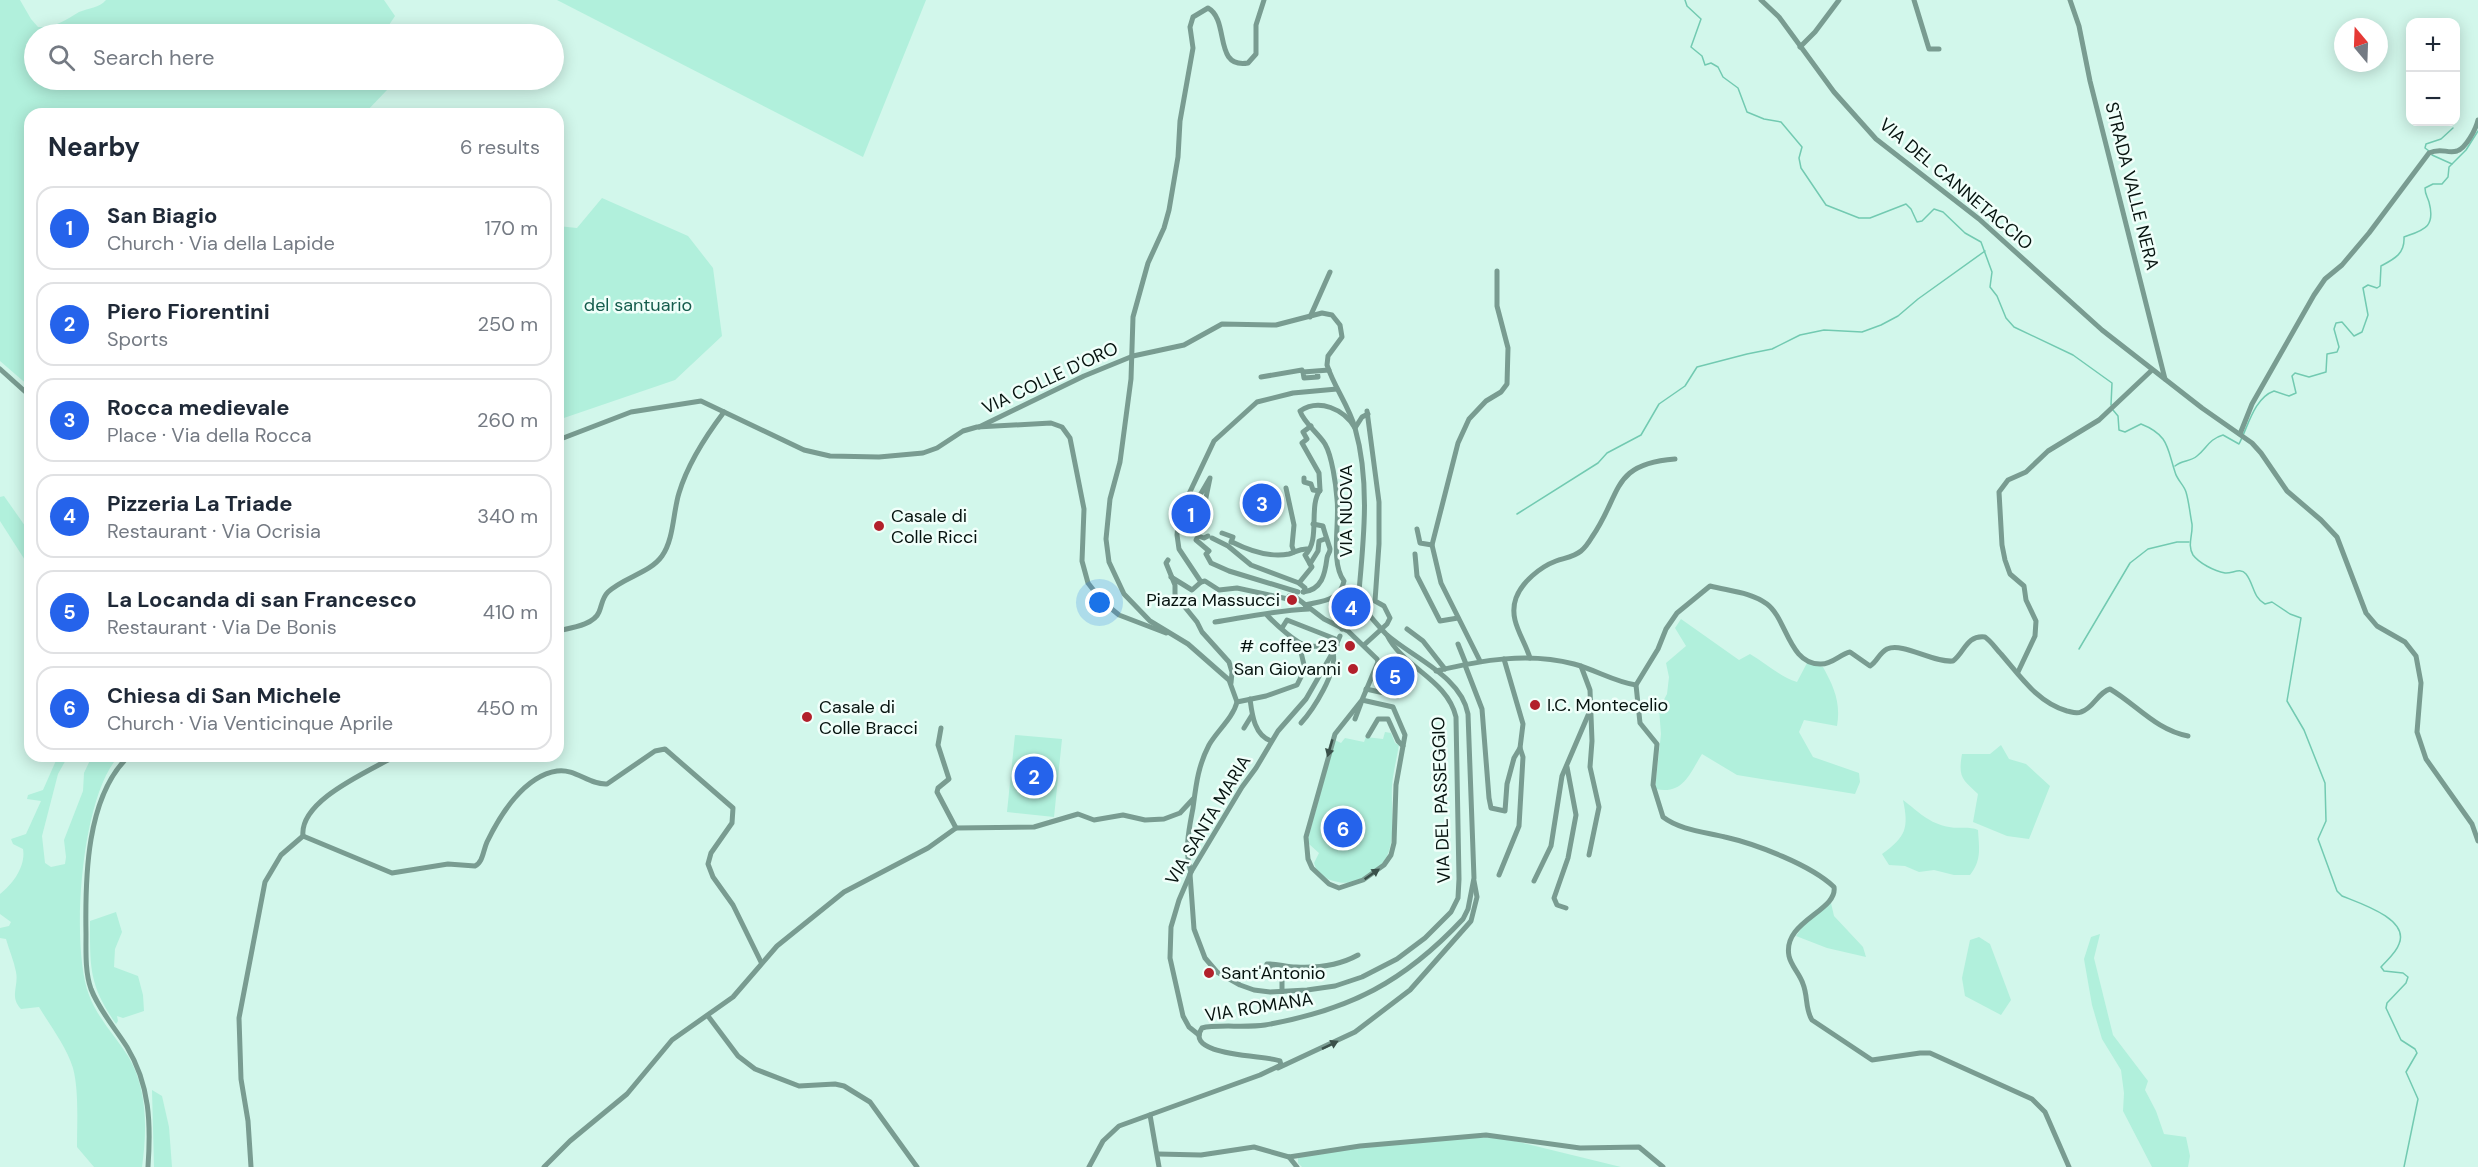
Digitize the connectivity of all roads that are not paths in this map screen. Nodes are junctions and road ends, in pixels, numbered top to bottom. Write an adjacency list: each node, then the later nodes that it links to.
1 (1264, 0): 12 (street)
2 (1761, 0): 6 (street, VIA DEL CANNETACCIO)
3 (1839, 0): 6 (street)
4 (1914, 0): 7 (street)
5 (2070, 0): 17 (street, STRADA VALLE NERA)
6 (1800, 47): 15 (street, VIA DEL CANNETACCIO)
7 (1939, 49)
8 (2478, 120): 24 (street)
9 (1497, 271): 37 (street)
10 (1330, 272): 11 (street)
11 (1310, 317): 12 (street, VIA COLLE D'ORO); 14 (street)
12 (1132, 356): 22 (street, VIA COLLE D'ORO); 59 (street)
13 (0, 369): 19 (street)
14 (1329, 370): 16 (street); 18 (street, VIA NUOVA)
15 (2152, 370): 17 (street, VIA DEL CANNETACCIO); 72 (street)
16 (1261, 377)
17 (2165, 379): 24 (street, VIA DEL CANNETACCIO)
18 (1336, 389): 23 (street, VIA NUOVA); 30 (street)
19 (24, 391)
20 (724, 412): 22 (street, VIA COLLE D'ORO); 25 (street, VIA COLLE D'ORO); 56 (street)
21 (1311, 426): 23 (street); 29 (street); 48 (street)
22 (979, 427): 59 (street)
23 (1355, 428): 47 (street, VIA NUOVA); 58 (street)
24 (2240, 434): 97 (street, VIA DEL CANNETACCIO)
25 (564, 438)
26 (1675, 459): 65 (street)
27 (1304, 478): 29 (street)
28 (1286, 488): 39 (street)
29 (1320, 491): 31 (street)
30 (1180, 512): 34 (street); 44 (street)
31 (1313, 524): 35 (street); 38 (street)
32 (1417, 530): 37 (street)
33 (1222, 533): 36 (street)
34 (1198, 539): 36 (street); 46 (street)
35 (1325, 539): 42 (street); 46 (street)
36 (1230, 544): 39 (street); 45 (street)
37 (1432, 545): 52 (street)
38 (1308, 549): 39 (street); 42 (street)
39 (1294, 552)
40 (1415, 554): 52 (street)
41 (1168, 560): 43 (street)
42 (1310, 564): 45 (street)
43 (1170, 577): 44 (street); 73 (street)
44 (1201, 582): 46 (street)
45 (1299, 583): 46 (street)
46 (1299, 593): 48 (street)
47 (1358, 602): 58 (street); 60 (street, VIA SANTA MARIA)
48 (1305, 605): 49 (street)
49 (1311, 609): 50 (street); 60 (street)
50 (1285, 610): 51 (street); 53 (street)
51 (1267, 615): 54 (street); 55 (street)
52 (1458, 618): 67 (street)
53 (1287, 620): 55 (street); 60 (street)
54 (1215, 622)
55 (1282, 628): 61 (street)
56 (564, 629)
57 (1407, 629): 70 (street)
58 (1384, 631): 63 (street); 71 (street, VIA ROMANA); 106 (street, VIA DEL PASSEGGIO)
59 (1172, 634): 73 (street)
60 (1341, 636): 61 (street); 63 (street); 64 (street, VIA SANTA MARIA)
61 (1299, 644): 77 (street)
62 (1458, 644): 68 (street)
63 (1364, 645): 75 (street)
64 (1333, 652): 83 (street); 88 (street, VIA SANTA MARIA)
65 (1530, 658): 66 (street); 69 (street)
66 (1504, 659): 67 (street); 90 (street)
67 (1480, 661): 68 (street)
68 (1465, 665): 70 (street); 90 (street)
69 (1581, 666): 74 (street); 80 (street)
70 (1445, 669): 71 (street)
71 (1435, 671): 101 (street, VIA ROMANA)
72 (2018, 672): 74 (street); 87 (street)
73 (1231, 683): 79 (street)
74 (1636, 685): 121 (street)
75 (1366, 689): 76 (street); 78 (street)
76 (1398, 696)
77 (1250, 699): 79 (street); 81 (street)
78 (1361, 701): 82 (street); 89 (street); 89 (street, one-way to 89)
79 (1237, 702): 94 (street, VIA DEL PASSEGGIO)
80 (1590, 712): 93 (street); 98 (street)
81 (1252, 715): 85 (street); 88 (street)
82 (1355, 719)
83 (1300, 723)
84 (941, 728): 95 (street)
85 (1244, 728)
86 (1368, 735): 89 (street)
87 (2188, 736)
88 (1271, 741): 99 (street, VIA SANTA MARIA)
89 (1403, 746)
90 (1520, 748): 100 (street)
91 (124, 762): 113 (street)
92 (384, 762): 96 (street)
93 (1566, 765): 102 (street); 103 (street)
94 (1193, 799): 95 (street); 99 (street, VIA DEL PASSEGGIO)
95 (956, 828): 105 (street)
96 (303, 836): 105 (street); 114 (street)
97 (2478, 841)
98 (1590, 855)
99 (1190, 873): 106 (street, VIA DEL PASSEGGIO); 108 (street, VIA SANTA MARIA)
100 (1499, 876)
101 (1473, 879): 108 (street, VIA ROMANA); 109 (street, one-way to 101)
102 (1534, 881)
103 (1566, 908)
104 (1358, 955): 106 (street)
105 (762, 962): 107 (street)
106 (1282, 992)
107 (708, 1016): 115 (street); 116 (street)
108 (1199, 1035): 109 (street, VIA ROMANA)
109 (1276, 1068): 110 (street)
110 (1150, 1115): 111 (street); 117 (street)
111 (1158, 1154): 112 (street); 118 (street)
112 (1289, 1157): 119 (street); 120 (street)
113 (148, 1167)
114 (250, 1167)
115 (544, 1167)
116 (917, 1167)
117 (1089, 1167)
118 (1159, 1167)
119 (1297, 1167)
120 (1663, 1167)
121 (2069, 1167)

